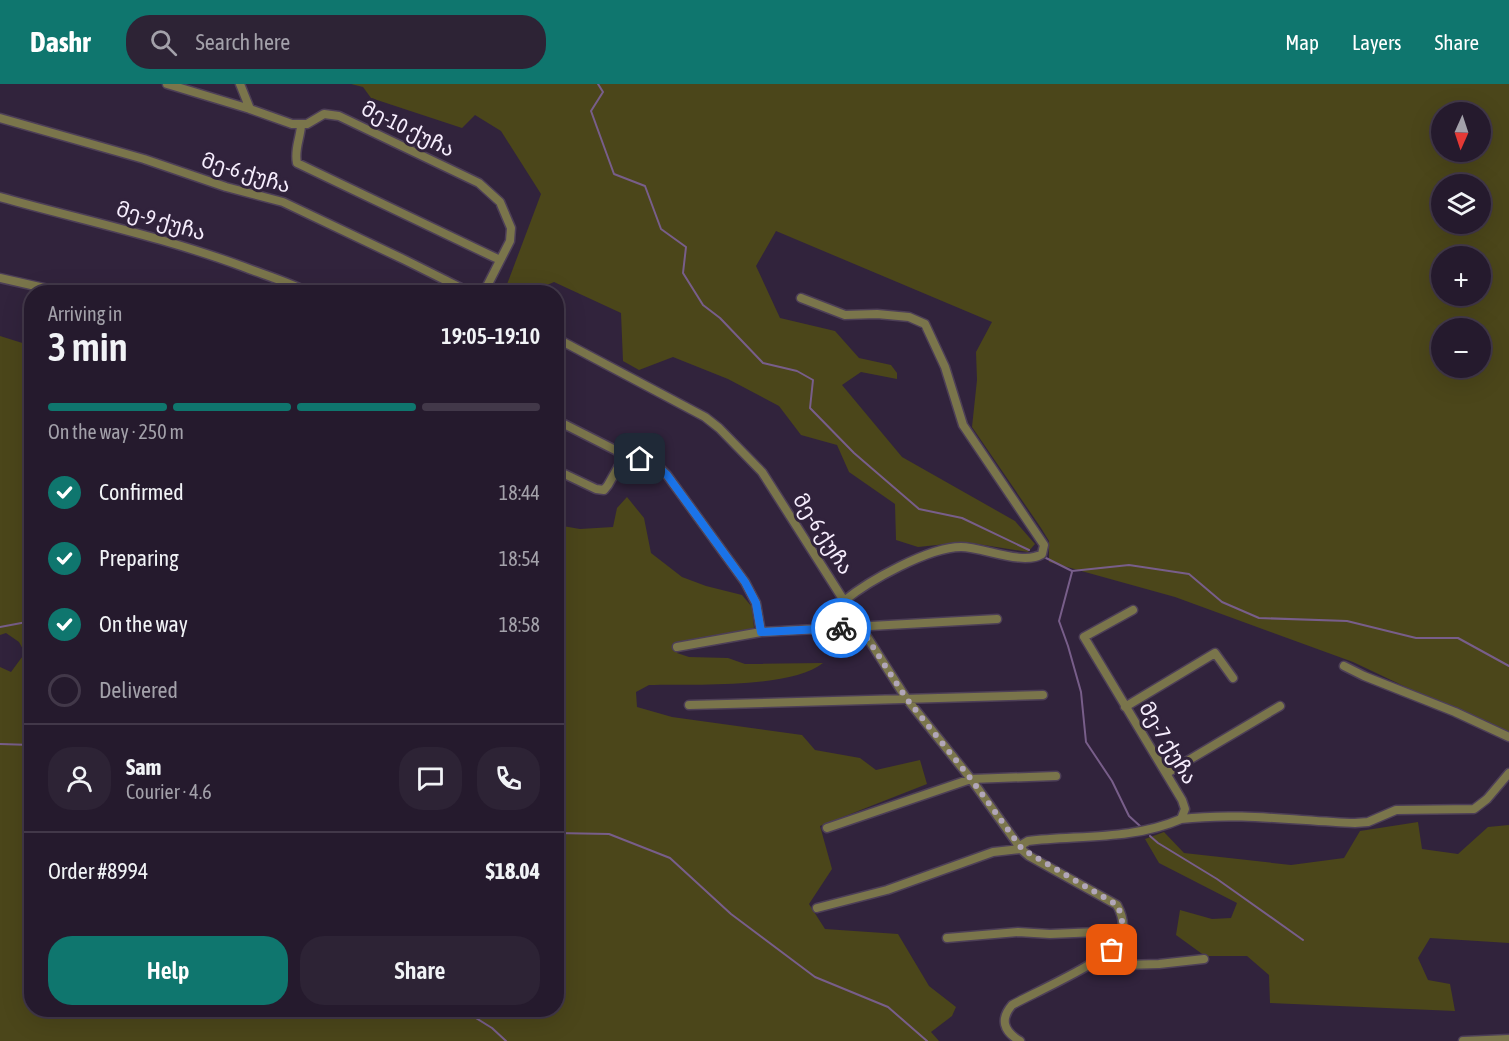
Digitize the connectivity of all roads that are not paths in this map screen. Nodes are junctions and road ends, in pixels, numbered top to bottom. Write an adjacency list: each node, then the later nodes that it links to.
1 (166, 84): 3 (street)
2 (240, 84): 3 (street)
3 (250, 109): 5 (street)
4 (0, 118): 11 (street, მე-6 ქუჩა)
5 (301, 126): 7 (street); 7 (street, მე-10 ქუჩა)
6 (0, 197): 10 (street, მე-9 ქუჩა)
7 (500, 260): 12 (street, მე-10 ქუჩა)
8 (0, 278): 9 (street)
9 (31, 285)
10 (290, 285)
11 (455, 285)
12 (488, 285)
13 (801, 298): 18 (street)
14 (564, 342): 18 (street, მე-6 ქუჩა)
15 (564, 424): 16 (street)
16 (625, 455): 17 (street); 22 (street)
17 (564, 474)
18 (844, 601): 21 (street, მე-6 ქუჩა)
19 (1133, 610): 30 (street, მე-7 ქუჩა)
20 (997, 619): 21 (street)
21 (860, 627): 22 (street); 27 (street, მე-6 ქუჩა)
22 (761, 632): 23 (street)
23 (677, 647)
24 (1344, 666): 31 (street)
25 (1233, 678): 30 (street)
26 (1042, 695): 27 (street)
27 (906, 698): 28 (street); 35 (street, მე-6 ქუჩა)
28 (689, 705)
29 (1280, 706): 32 (street)
30 (1125, 707): 32 (street, მე-7 ქუჩა)
31 (1509, 737)
32 (1167, 773): 36 (street, მე-7 ქუჩა)
33 (1509, 773): 36 (street)
34 (1056, 776): 35 (street)
35 (971, 779): 37 (street); 38 (street, მე-6 ქუჩა)
36 (1181, 819): 38 (street, მე-7 ქუჩა)
37 (827, 828)
38 (1022, 849): 39 (street, მე-7 ქუჩა); 40 (street, მე-6 ქუჩა)
39 (817, 908)
40 (1122, 931): 41 (street); 43 (street)
41 (948, 938)
42 (1204, 959): 43 (street)
43 (1086, 966): 45 (street)
44 (1509, 1039): 46 (street)
45 (1020, 1041)
46 (1463, 1041)

